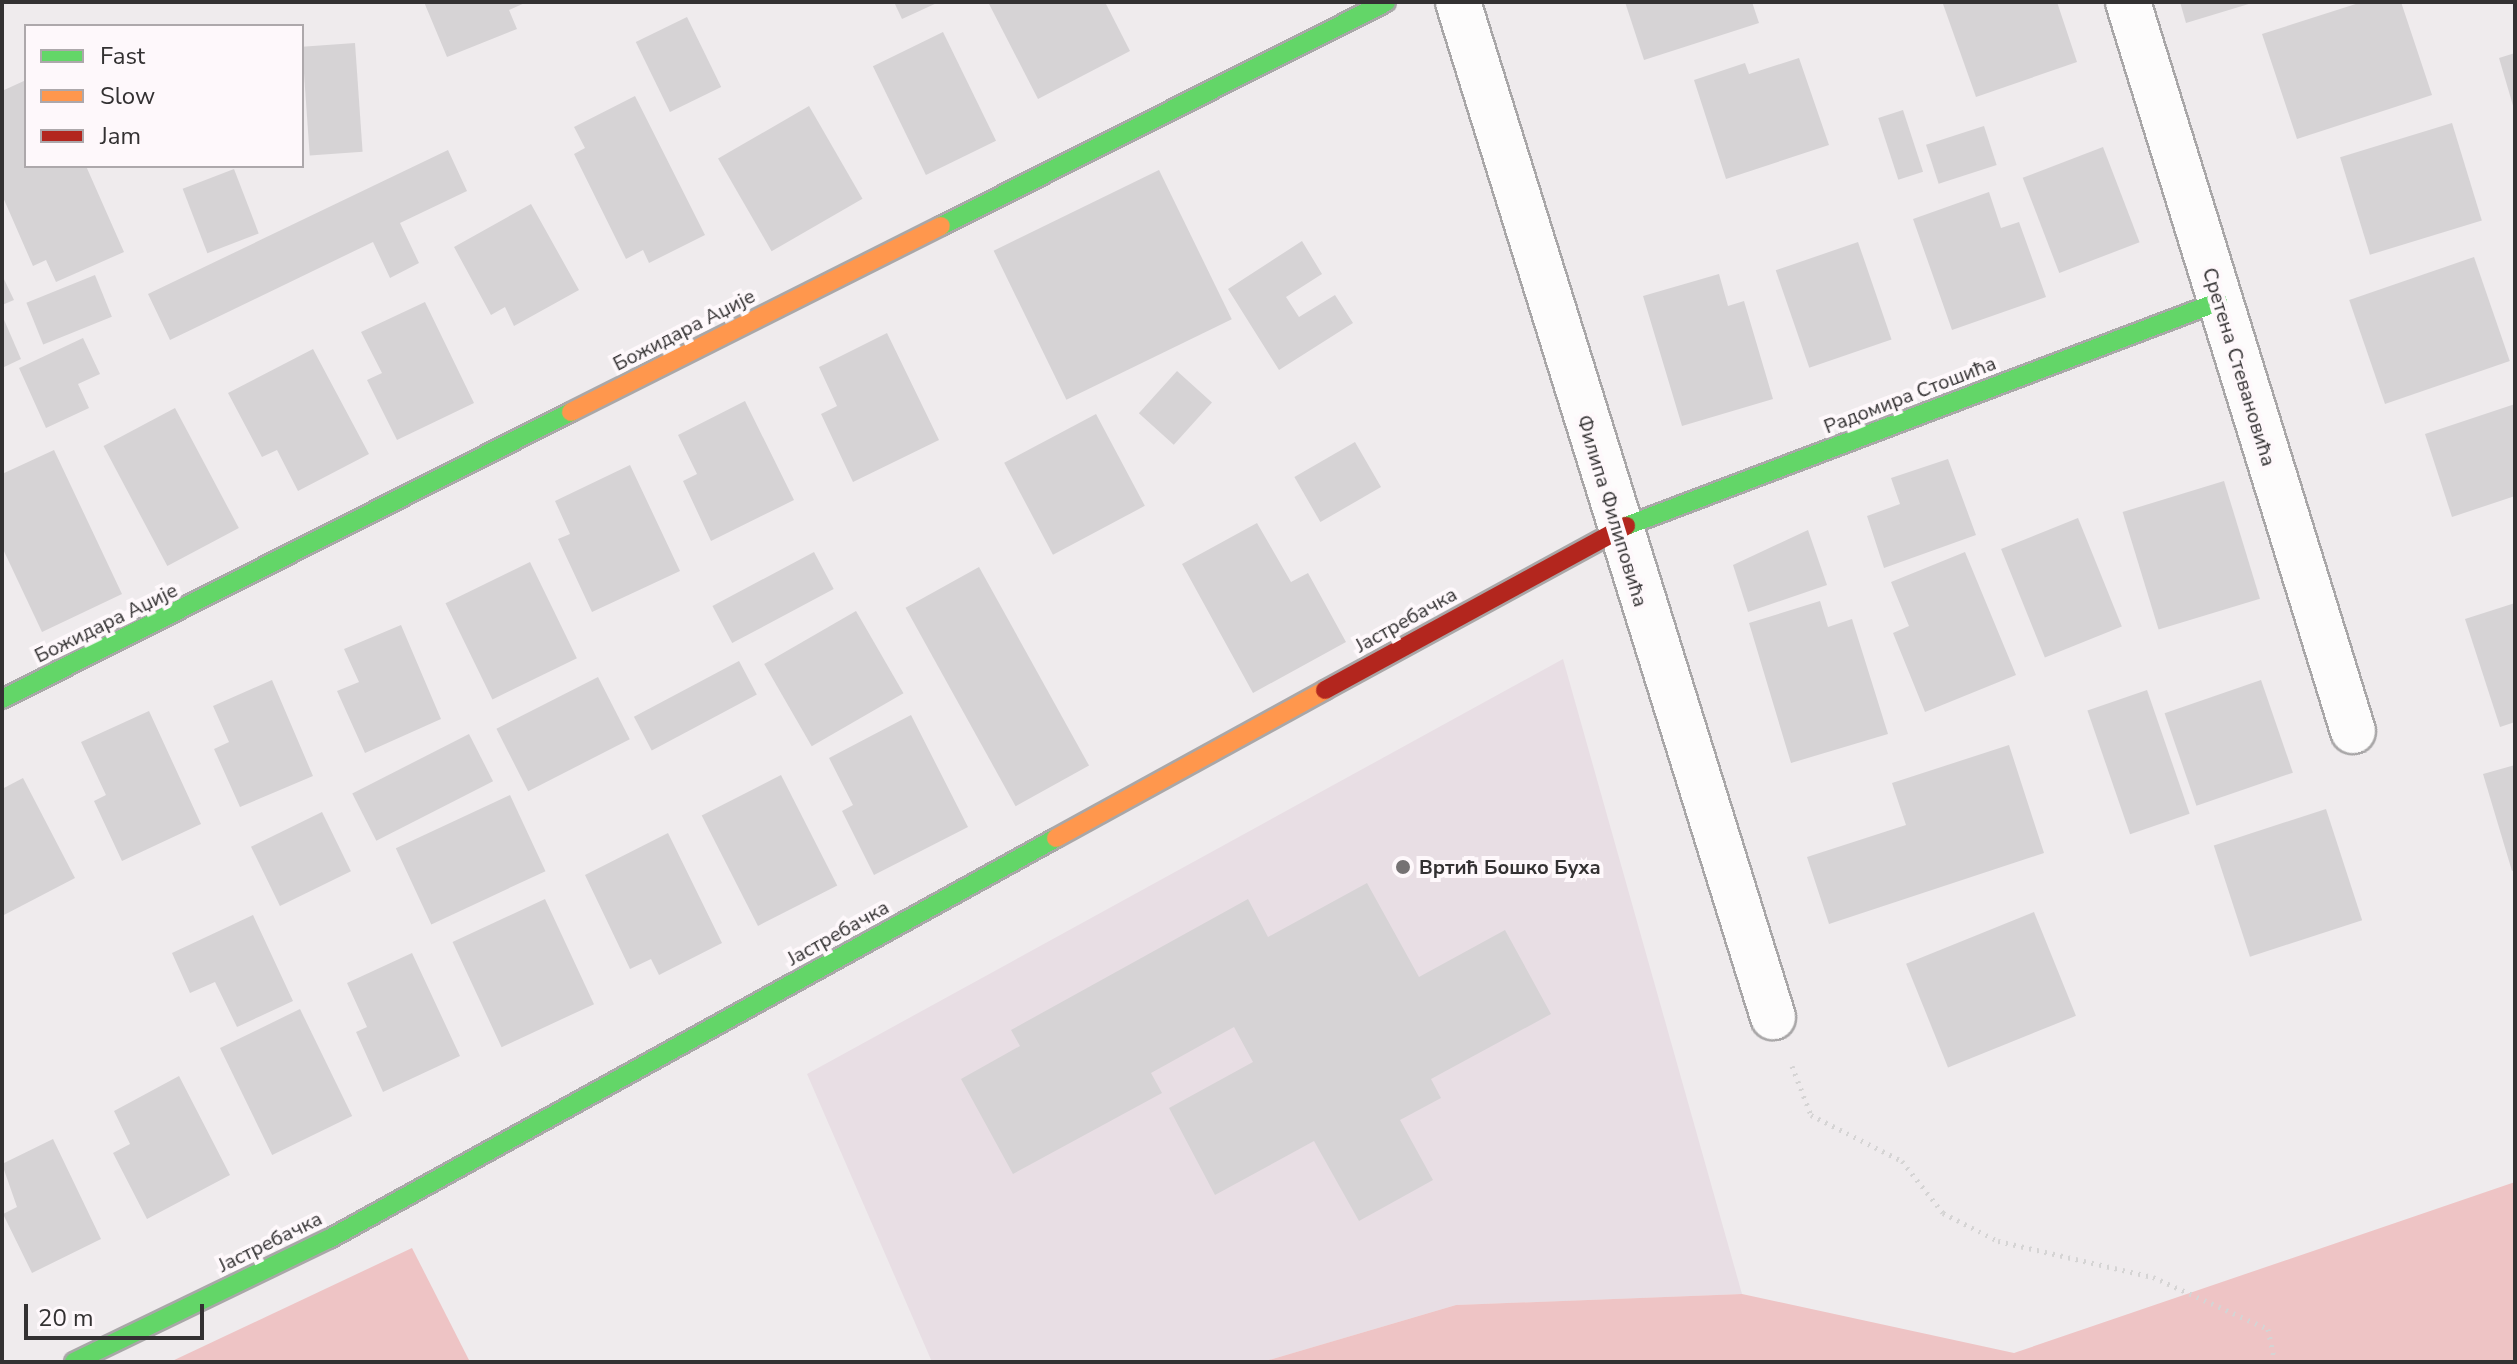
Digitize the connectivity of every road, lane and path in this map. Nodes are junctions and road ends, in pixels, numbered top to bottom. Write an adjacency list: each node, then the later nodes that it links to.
1 (1386, 2): 6 (street, Божидара Аџије)
2 (1458, 2): 5 (street, Филипа Филиповића)
3 (2128, 2): 4 (street, Сретена Стевановића)
4 (2218, 302): 5 (street, Радомира Стошића); 7 (street, Сретена Стевановића)
5 (1617, 529): 8 (street, Филипа Филиповића); 9 (street, Јастребачка)
6 (2, 699)
7 (2353, 731)
8 (1773, 1017): 10 (path)
9 (74, 1362)
10 (2275, 1362)

